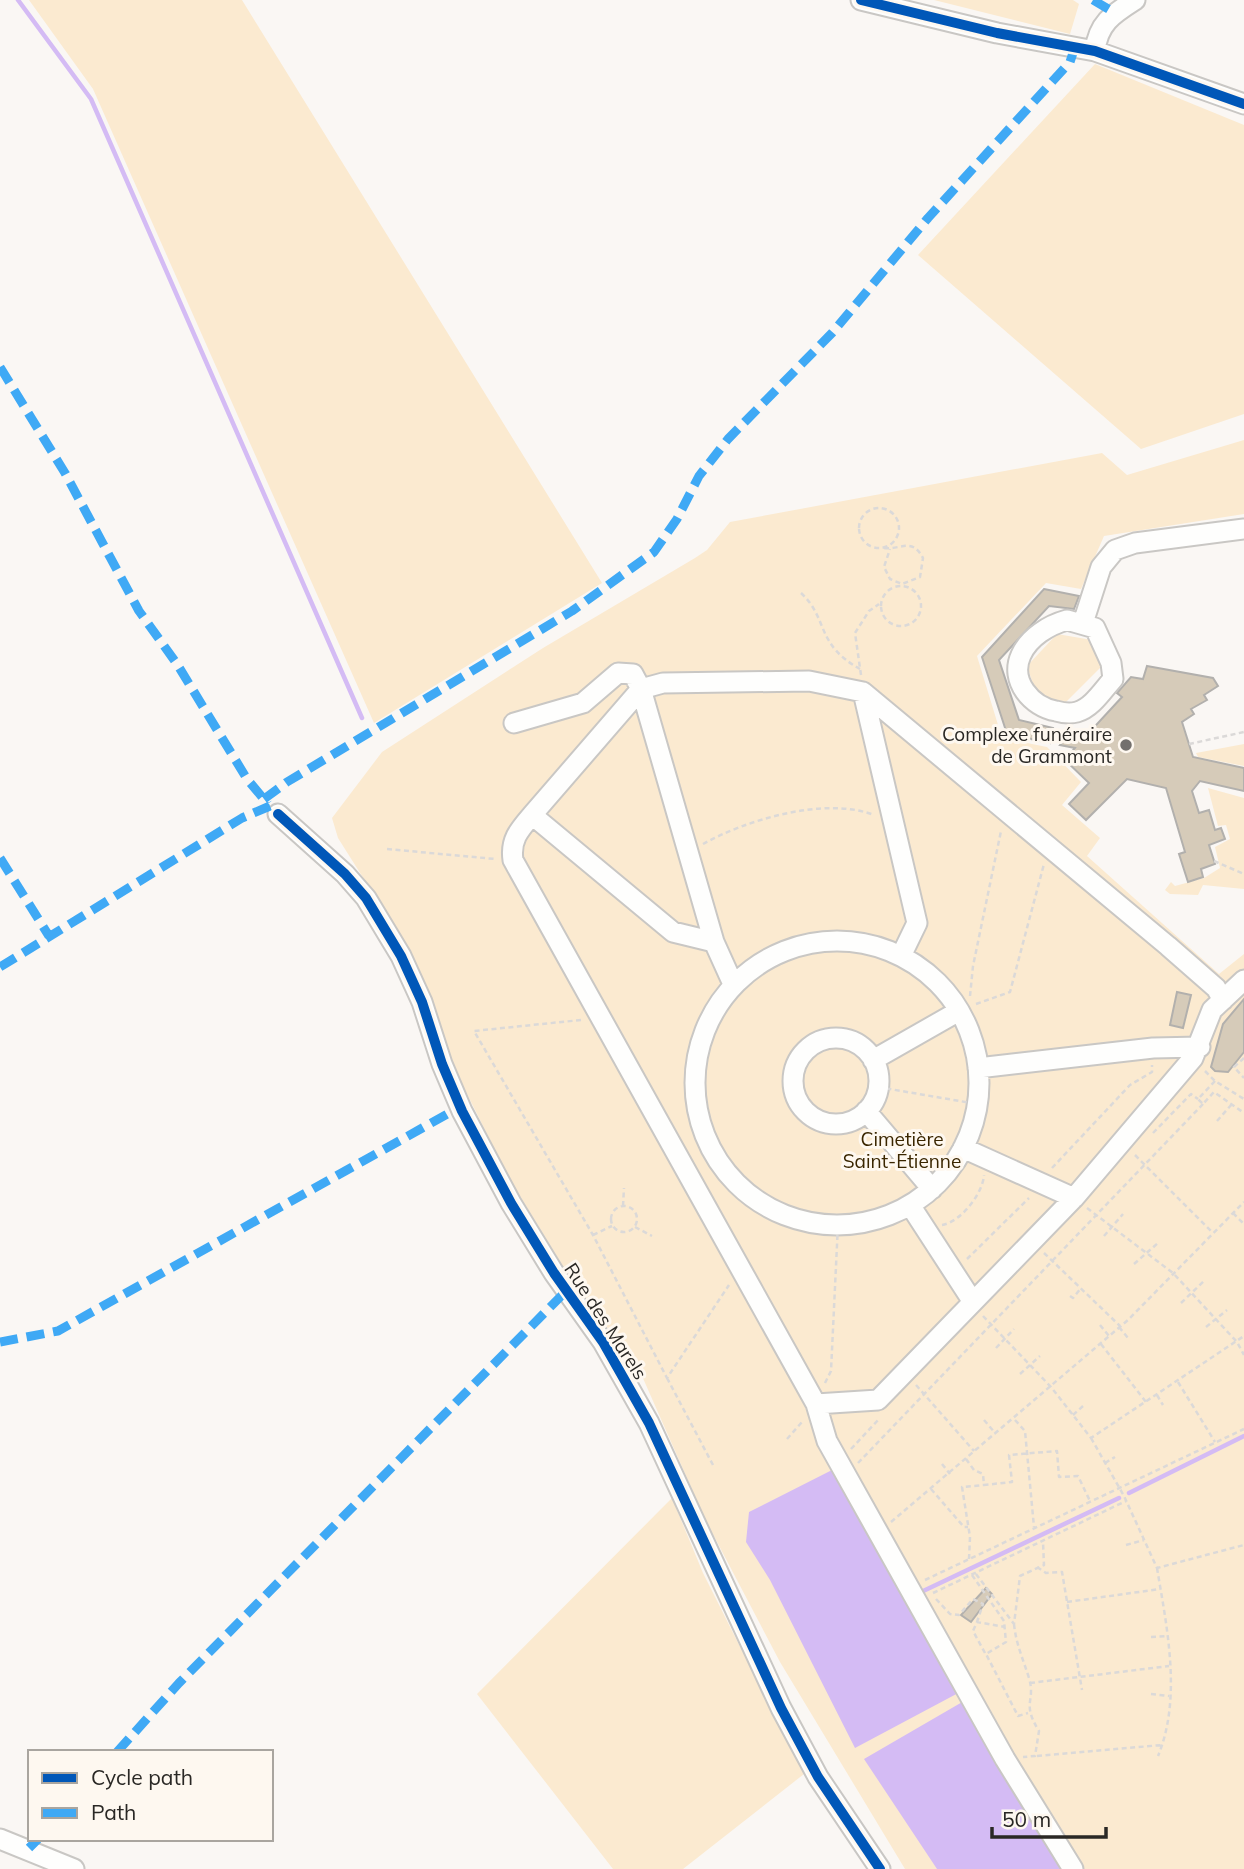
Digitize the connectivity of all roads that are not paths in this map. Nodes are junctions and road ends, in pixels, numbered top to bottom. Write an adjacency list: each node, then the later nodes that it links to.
1 (861, 0): 3 (street)
2 (1135, 0): 3 (street)
3 (1095, 51): 4 (street)
4 (1244, 104)
5 (1244, 529): 6 (street)
6 (1083, 623): 6 (street)
7 (641, 689): 8 (street); 9 (street); 11 (street); 12 (street)
8 (863, 692): 13 (street); 16 (street)
9 (514, 723)
10 (278, 814): 32 (street, Rue des Marels)
11 (532, 815): 12 (street); 24 (street)
12 (714, 942): 15 (street)
13 (901, 956): 15 (street); 17 (street)
14 (1244, 980): 16 (street)
15 (733, 984): 23 (street)
16 (1223, 1000): 18 (street)
17 (960, 1011): 19 (street); 20 (street)
18 (1200, 1047): 20 (street); 26 (street)
19 (873, 1060): 21 (street); 21 (street)
20 (978, 1068): 22 (street)
21 (866, 1111): 25 (street)
22 (963, 1148): 25 (street); 26 (street)
23 (713, 1153): 24 (street); 27 (street)
24 (685, 1168): 29 (street)
25 (932, 1189): 27 (street)
26 (1074, 1198): 28 (street)
27 (910, 1205): 28 (street)
28 (973, 1302): 29 (street)
29 (816, 1404): 33 (street)
30 (0, 1839): 31 (street)
31 (74, 1869)
32 (880, 1869)
33 (1073, 1869)

